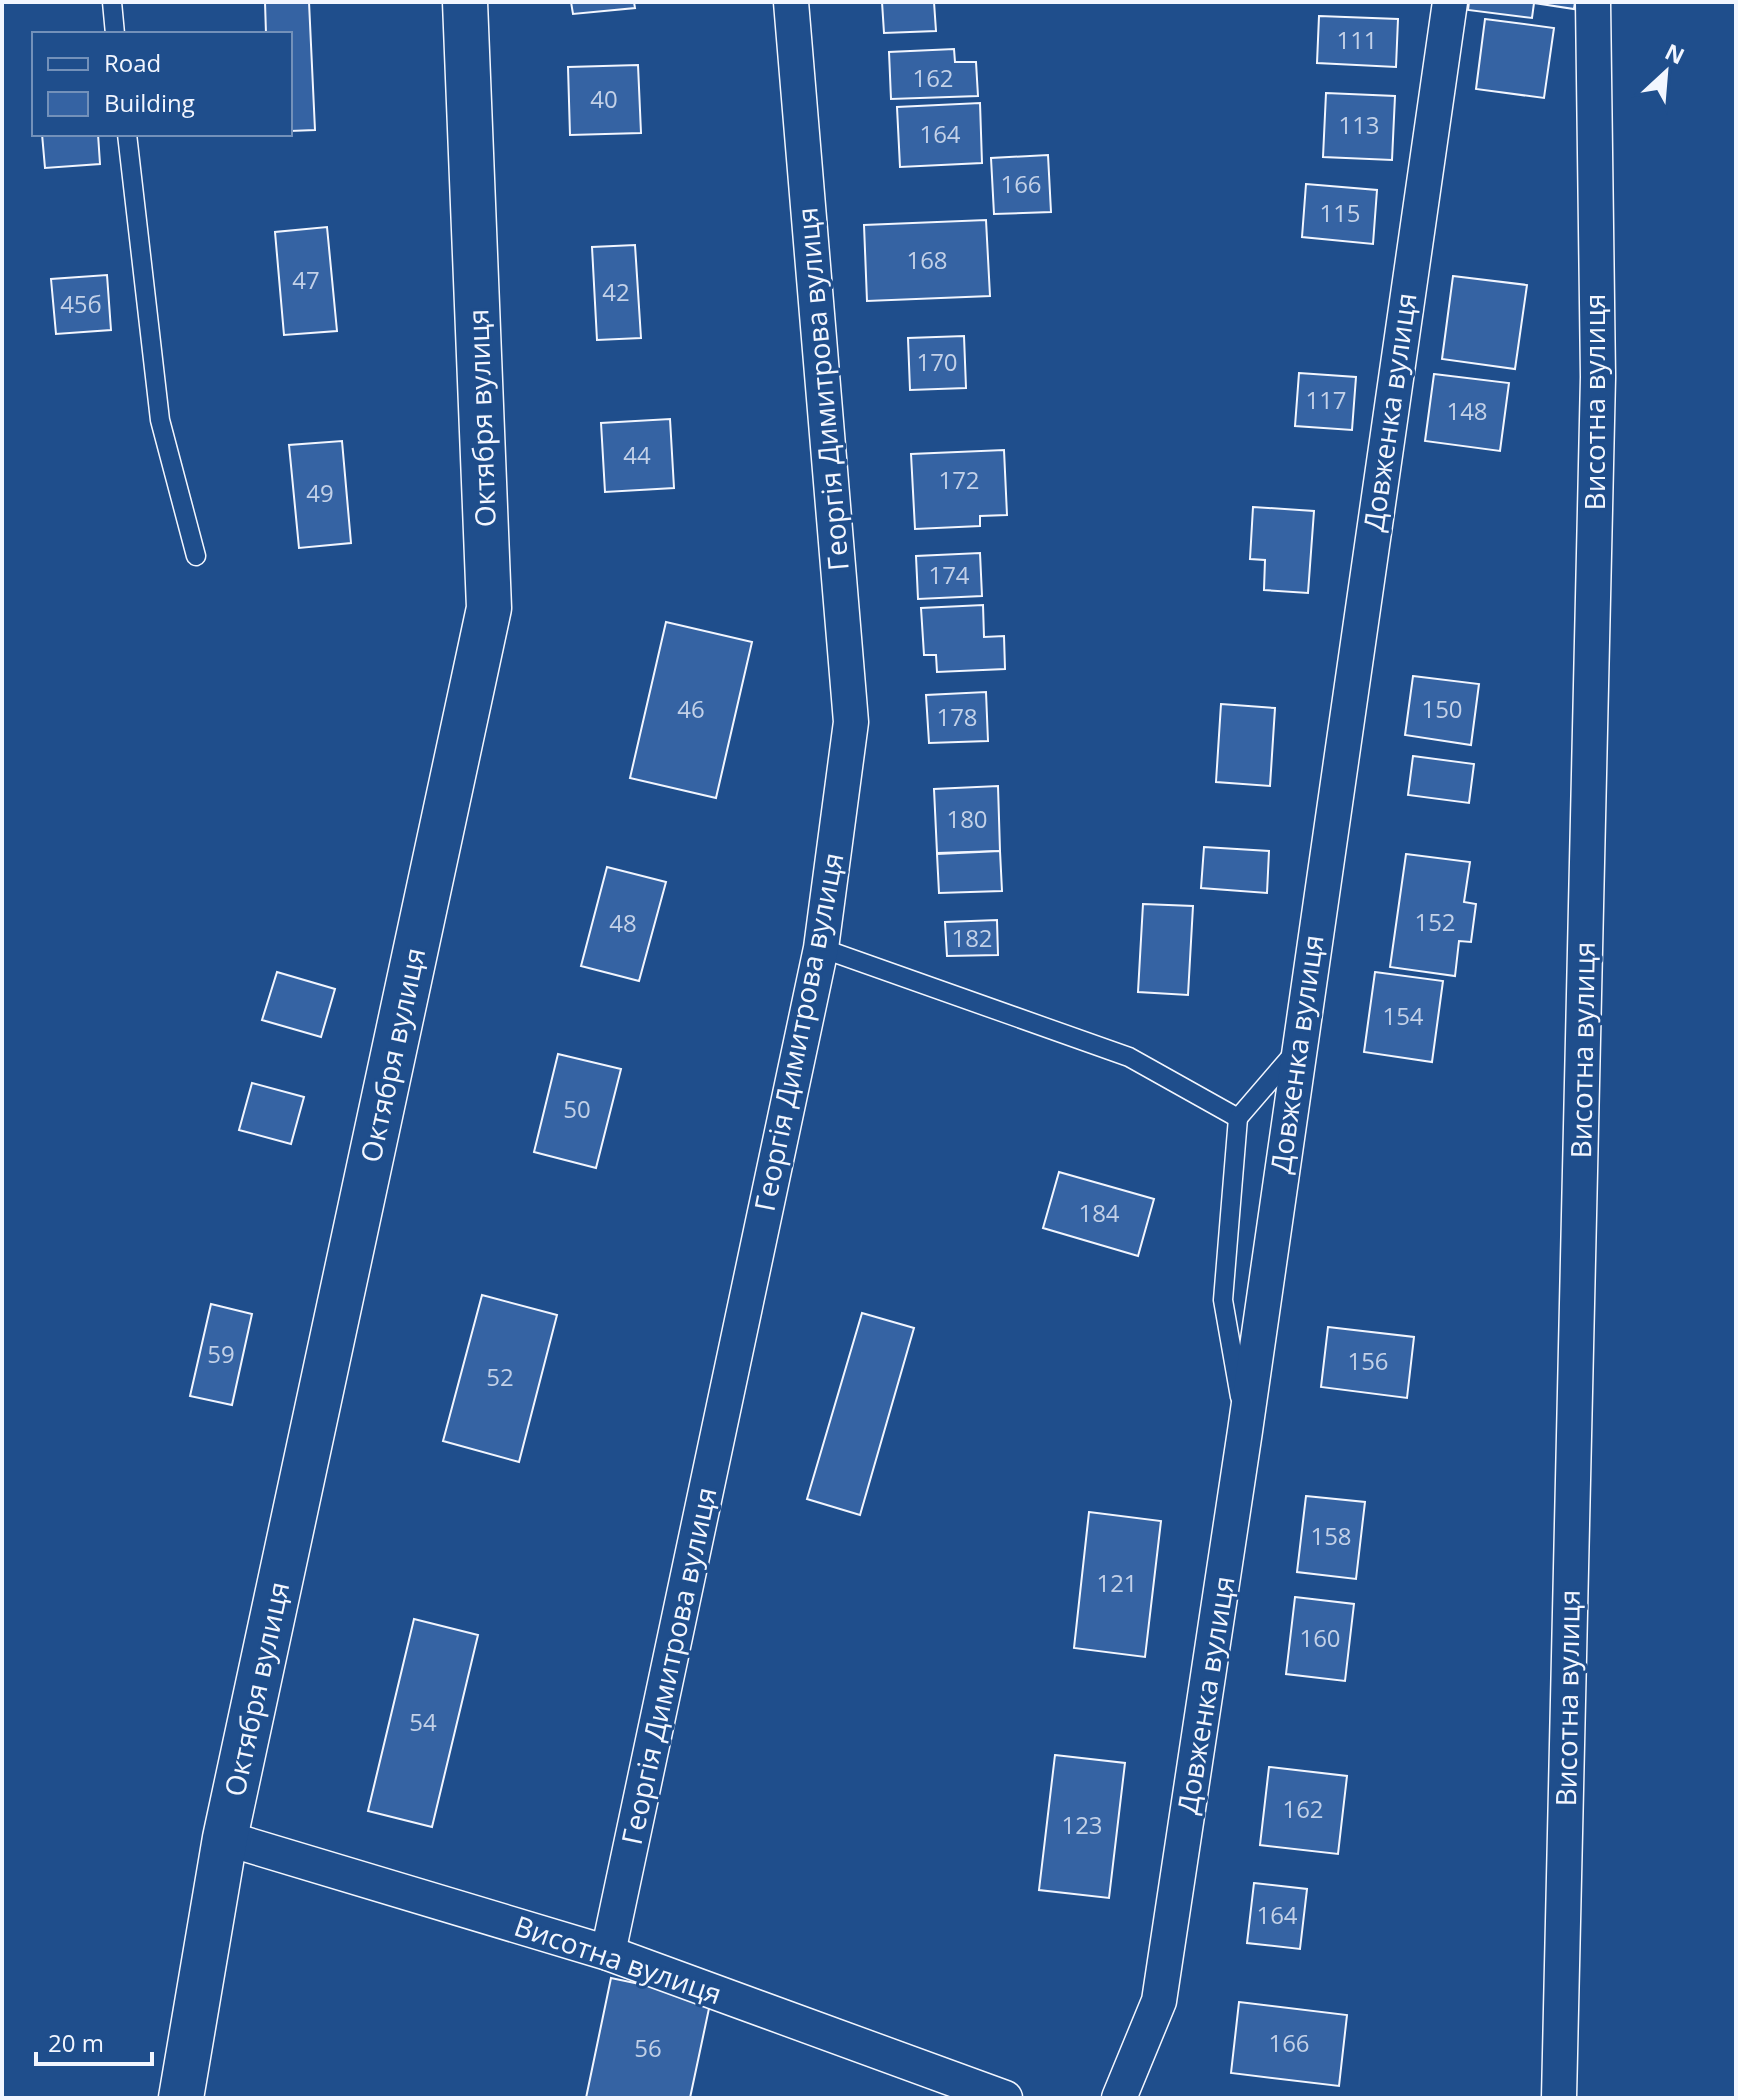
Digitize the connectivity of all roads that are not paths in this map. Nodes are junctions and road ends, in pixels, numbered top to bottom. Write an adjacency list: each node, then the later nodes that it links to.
1 (112, 2): 6 (lane)
2 (465, 2): 13 (street, Октября вулиця)
3 (791, 2): 9 (street, Георгія Димитрова вулиця)
4 (1450, 2): 10 (street, Довженка вулиця)
5 (1593, 2): 18 (street, Висотна вулиця)
6 (115, 32)
7 (127, 136): 8 (lane)
8 (196, 556)
9 (821, 948): 11 (lane); 14 (street, Георгія Димитрова вулиця)
10 (1297, 1049): 11 (lane); 12 (street, Довженка вулиця)
11 (1238, 1118): 12 (lane)
12 (1245, 1431): 17 (street, Довженка вулиця)
13 (225, 1838): 14 (street, Висотна вулиця); 15 (street, Октября вулиця)
14 (608, 1953): 16 (street, Висотна вулиця)
15 (181, 2098)
16 (1005, 2098)
17 (1119, 2098)
18 (1559, 2098)

